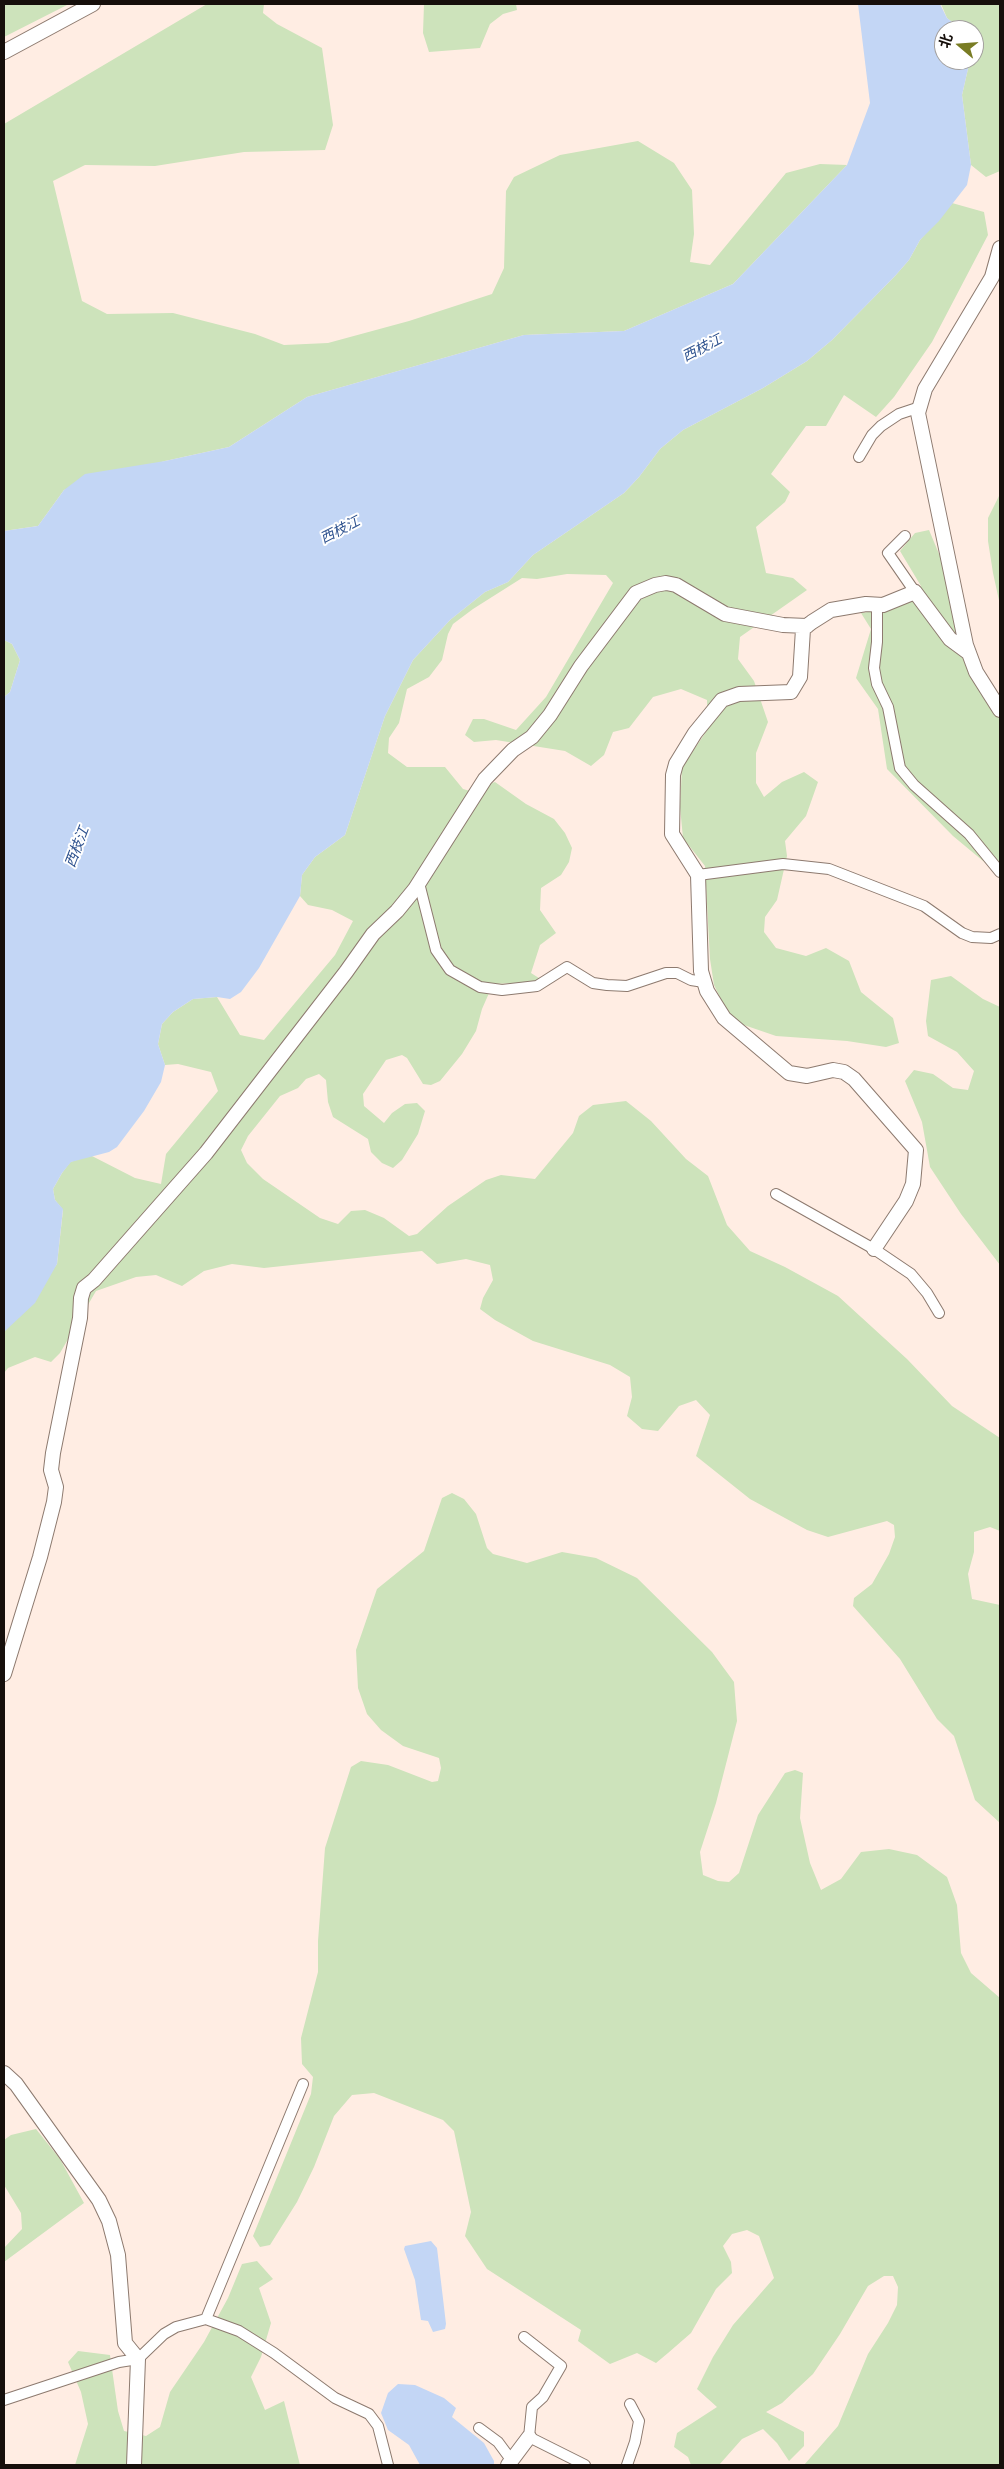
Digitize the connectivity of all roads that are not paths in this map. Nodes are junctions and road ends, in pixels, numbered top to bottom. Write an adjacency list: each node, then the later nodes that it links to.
1 (92, 4): 2 (street)
2 (4, 52)
3 (1000, 248): 5 (street)
4 (1000, 264): 5 (street)
5 (992, 277): 6 (street)
6 (920, 407): 7 (street); 12 (street)
7 (859, 457)
8 (905, 536): 9 (street)
9 (915, 592): 10 (street); 12 (street)
10 (877, 604): 11 (street); 14 (street)
11 (807, 626): 15 (street); 16 (street)
12 (969, 653): 13 (street)
13 (1000, 710)
14 (1000, 872)
15 (698, 875): 17 (street); 18 (street)
16 (419, 883): 18 (street); 22 (street)
17 (1000, 934)
18 (704, 982): 20 (street)
19 (776, 1194): 20 (street)
20 (874, 1249): 21 (street)
21 (939, 1313)
22 (4, 1674)
23 (4, 2073): 27 (street)
24 (303, 2084): 25 (street)
25 (206, 2319): 27 (street); 34 (street)
26 (524, 2337): 31 (street)
27 (138, 2359): 28 (street); 33 (street)
28 (4, 2400)
29 (630, 2404): 36 (street)
30 (479, 2428): 32 (street)
31 (529, 2437): 32 (street); 35 (street)
32 (510, 2463)
33 (134, 2465)
34 (388, 2465)
35 (585, 2465)
36 (627, 2465)

